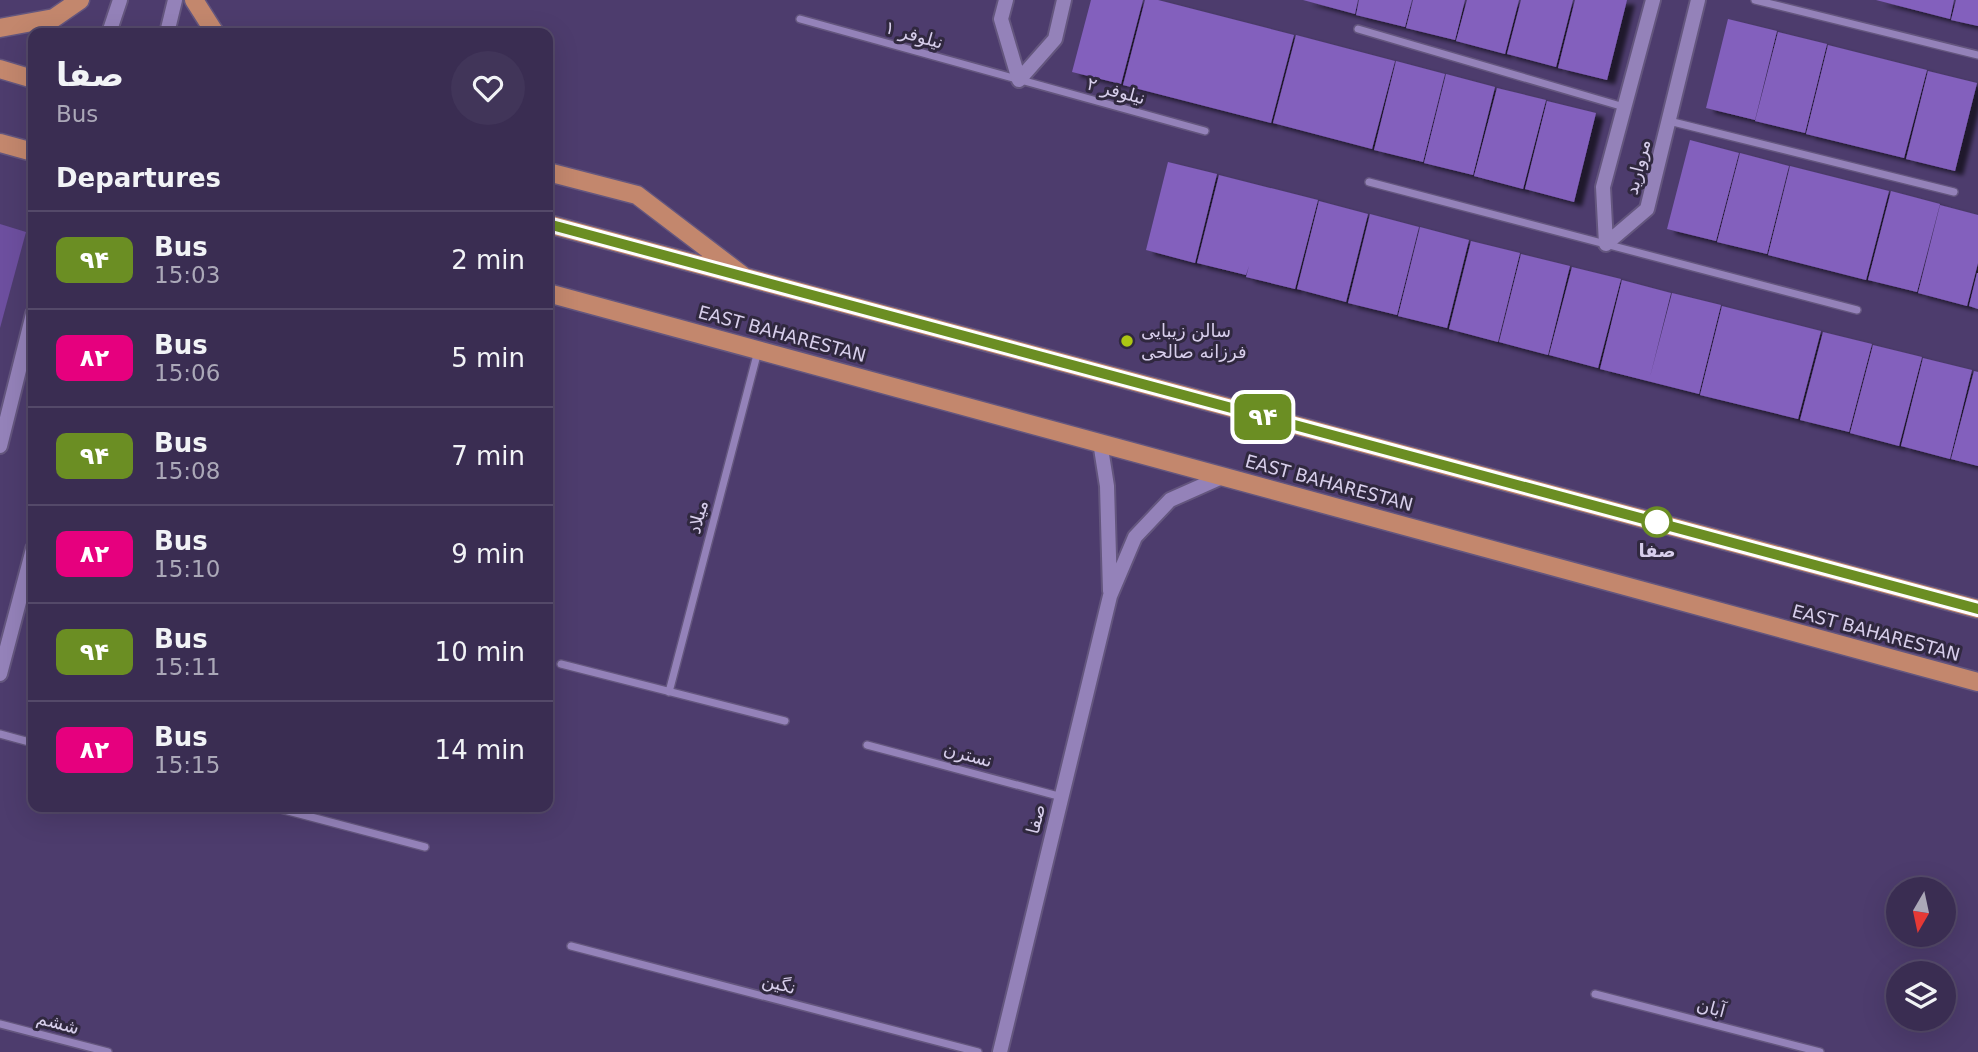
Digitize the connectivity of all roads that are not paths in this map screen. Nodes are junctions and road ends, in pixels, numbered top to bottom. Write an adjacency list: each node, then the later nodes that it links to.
1 (80, 0): 11 (main road)
2 (120, 0): 12 (street)
3 (175, 0): 13 (street)
4 (194, 0): 14 (main road)
5 (1006, 0): 19 (street)
6 (1064, 0): 19 (street)
7 (1653, 0): 20 (street, مروارید)
8 (1698, 0): 21 (street, مروارید)
9 (1755, 0): 16 (street)
10 (800, 19): 19 (street, نیلوفر ۱)
11 (0, 28)
12 (111, 28)
13 (168, 28)
14 (212, 28)
15 (1358, 29): 20 (street)
16 (1978, 55)
17 (0, 69): 18 (main road)
18 (28, 77)
19 (1019, 80): 22 (street, نیلوفر ۲)
20 (1625, 107): 29 (street, مروارید)
21 (1669, 121): 27 (street); 29 (street, مروارید)
22 (1205, 131)
23 (0, 144): 24 (main road)
24 (28, 151)
25 (553, 173): 30 (main road)
26 (1369, 182): 29 (street)
27 (1954, 192)
28 (553, 225): 30 (main road)
29 (1606, 244): 32 (street)
30 (751, 281): 40 (main road)
31 (553, 294): 34 (main road, EAST BAHARESTAN)
32 (1857, 310)
33 (28, 334): 36 (street)
34 (759, 350): 35 (main road, EAST BAHARESTAN); 44 (street, میلاد)
35 (1100, 442): 37 (main road, EAST BAHARESTAN); 39 (street)
36 (0, 446)
37 (1224, 476): 39 (street); 43 (main road, EAST BAHARESTAN)
38 (28, 568): 42 (street)
39 (1110, 596): 49 (street, صفا)
40 (1978, 609)
41 (561, 664): 44 (street)
42 (0, 674)
43 (1978, 682)
44 (669, 692): 45 (street)
45 (785, 721)
46 (0, 734): 47 (street)
47 (28, 742)
48 (867, 745): 49 (street, نسترن)
49 (1062, 797): 57 (street, صفا)
50 (292, 812): 51 (street)
51 (425, 847)
52 (571, 946): 56 (street, نگین)
53 (1595, 994): 58 (street, آبان)
54 (0, 1024): 55 (street, ششم)
55 (108, 1052)
56 (978, 1052)
57 (1000, 1052)
58 (1820, 1052)

